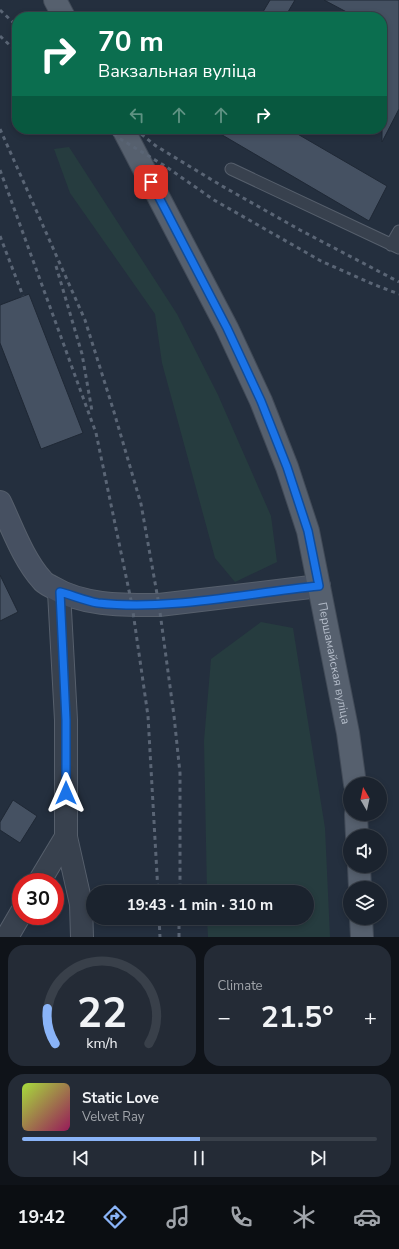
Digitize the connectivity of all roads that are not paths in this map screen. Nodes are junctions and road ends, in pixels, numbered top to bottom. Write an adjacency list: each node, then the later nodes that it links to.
1 (55, 0): 2 (main road)
2 (61, 12)
3 (126, 134): 8 (main road, Першамайская вуліца)
4 (231, 169): 6 (lane)
5 (399, 231): 6 (lane)
6 (395, 247)
7 (0, 502): 9 (main road)
8 (319, 586): 9 (main road); 10 (main road, Першамайская вуліца)
9 (60, 592): 11 (street)
10 (354, 777)
11 (66, 837): 12 (street); 16 (street)
12 (44, 873)
13 (14, 925): 15 (street)
14 (361, 925): 17 (main road)
15 (7, 937)
16 (82, 937)
17 (362, 937)

